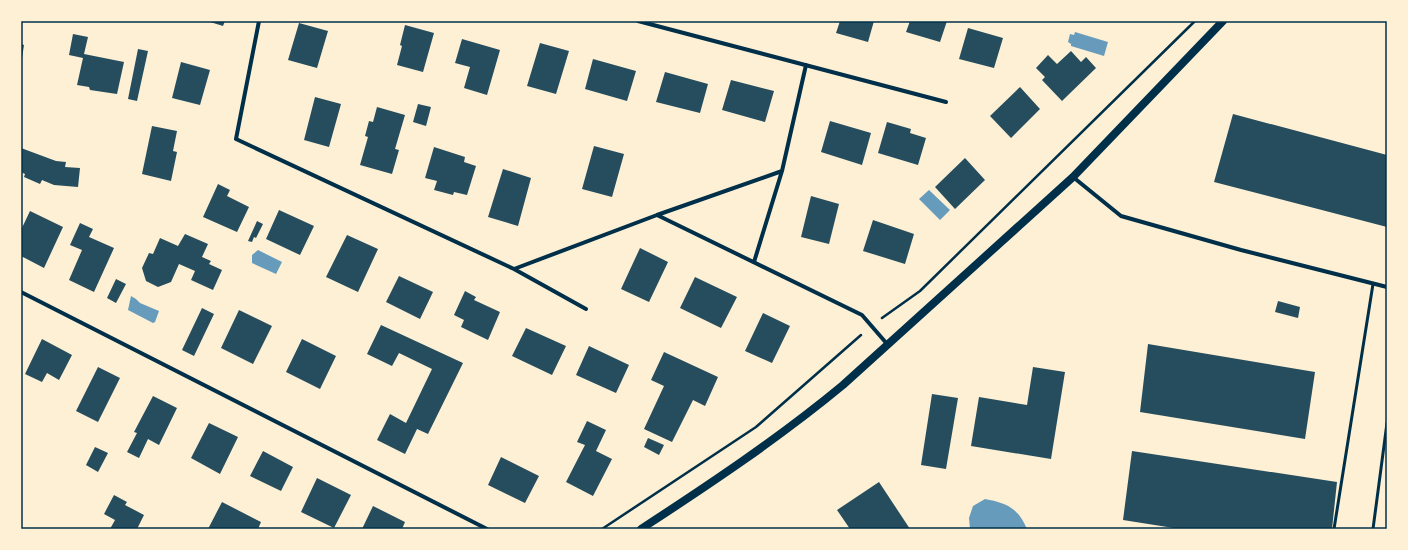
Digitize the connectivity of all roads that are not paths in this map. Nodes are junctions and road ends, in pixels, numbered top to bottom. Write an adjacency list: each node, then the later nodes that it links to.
1 (259, 21): 10 (street)
2 (638, 21): 4 (street)
3 (1223, 21): 7 (main road)
4 (806, 65): 5 (street); 6 (street)
5 (946, 102)
6 (782, 171): 8 (street); 9 (street)
7 (1073, 176): 11 (street); 15 (main road)
8 (657, 215): 9 (street); 10 (street)
9 (754, 262): 15 (street)
10 (514, 269): 14 (street)
11 (1373, 284): 12 (street); 19 (lane)
12 (1387, 288)
13 (21, 292): 17 (street)
14 (586, 309)
15 (888, 345): 18 (main road)
16 (1387, 423): 20 (lane)
17 (488, 529)
18 (641, 529)
19 (1334, 529)
20 (1373, 529)

